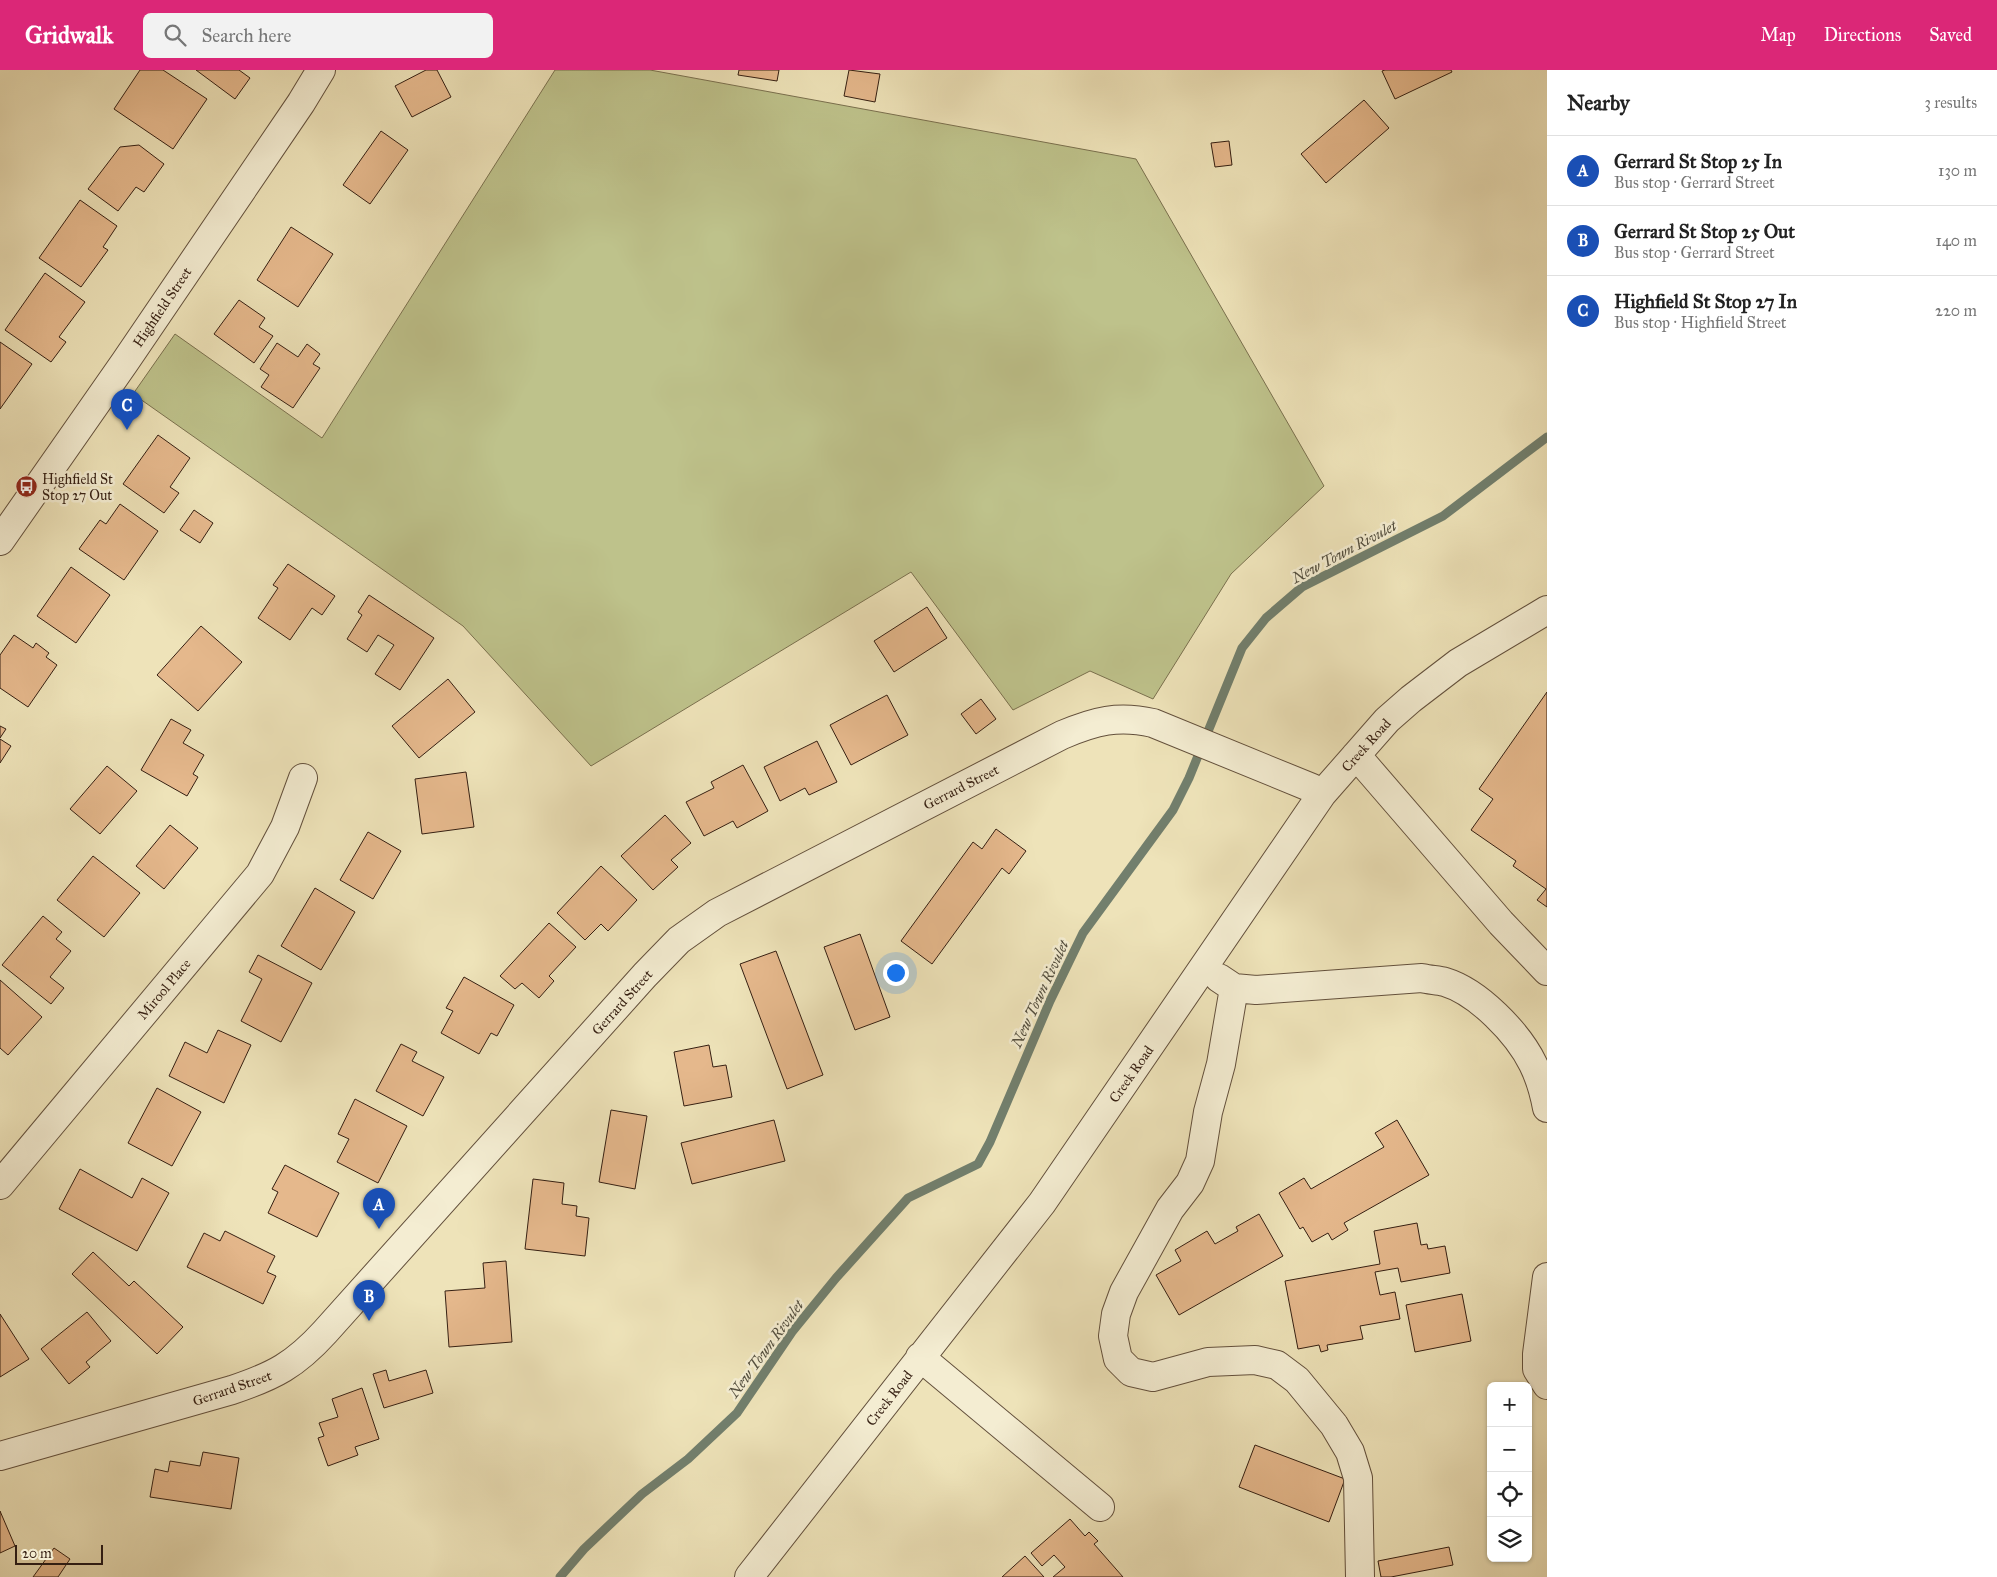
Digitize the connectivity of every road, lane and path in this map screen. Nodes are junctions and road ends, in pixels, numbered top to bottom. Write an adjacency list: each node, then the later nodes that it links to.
1 (321, 70): 2 (street, Highfield Street)
2 (0, 541)
3 (1547, 610): 4 (street, Creek Road)
4 (1356, 754): 6 (street, Creek Road); 8 (street)
5 (303, 778): 11 (street, Mirool Place)
6 (1322, 794): 7 (street, Creek Road); 15 (street, Gerrard Street)
7 (1205, 968): 9 (street); 13 (street, Creek Road)
8 (1547, 971)
9 (1234, 988): 10 (street); 18 (street)
10 (1547, 1108)
11 (0, 1185)
12 (1547, 1277): 14 (street)
13 (920, 1357): 16 (street); 17 (street, Creek Road)
14 (1547, 1385)
15 (0, 1456)
16 (1100, 1507)
17 (750, 1577)
18 (1360, 1577)

